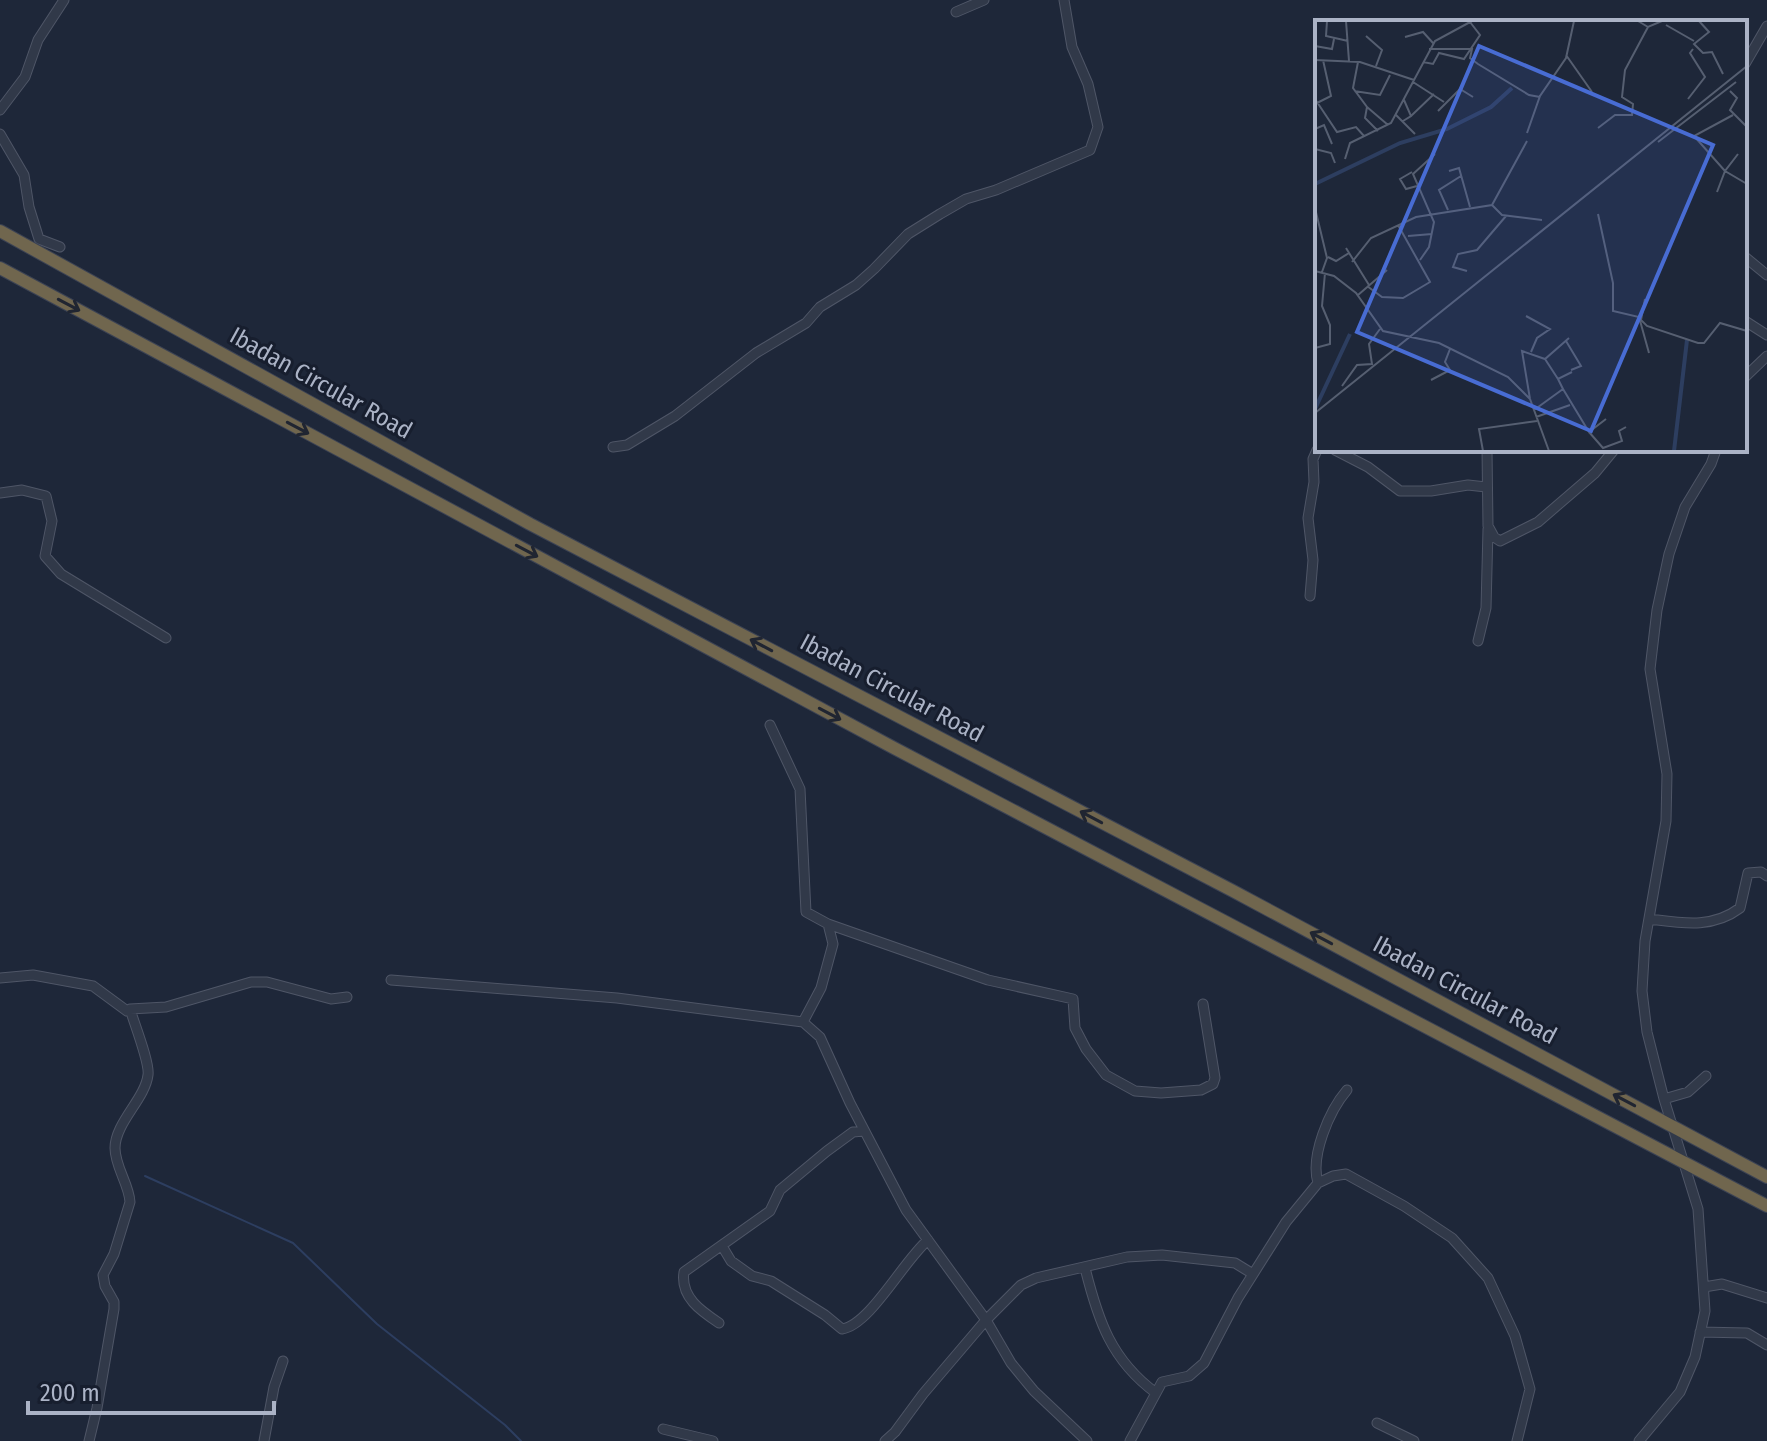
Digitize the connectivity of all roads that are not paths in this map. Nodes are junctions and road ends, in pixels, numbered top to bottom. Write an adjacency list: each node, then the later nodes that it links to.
1 (64, 0): 7 (street)
2 (984, 0): 4 (street)
3 (1064, 0): 18 (street)
4 (956, 12)
5 (1767, 26): 6 (street)
6 (1747, 61)
7 (0, 110)
8 (0, 134): 10 (street)
9 (0, 231): 44 (highway, Ibadan Circular Road, one-way to 9)
10 (60, 247)
11 (1747, 259): 13 (street)
12 (0, 268): 46 (highway, Ibadan Circular Road, one-way to 46)
13 (1767, 275)
14 (1747, 322): 15 (street)
15 (1767, 335)
16 (1767, 356): 17 (street)
17 (1747, 375)
18 (613, 447)
19 (1316, 452): 27 (street)
20 (1339, 452): 24 (street)
21 (1487, 452): 24 (street)
22 (1612, 452): 26 (street)
23 (1715, 452): 32 (street)
24 (1486, 487): 26 (street)
25 (0, 493): 28 (street)
26 (1488, 526): 29 (street)
27 (1310, 596)
28 (166, 638)
29 (1478, 641)
30 (770, 725): 33 (street)
31 (1767, 876): 32 (street)
32 (1650, 919): 42 (street)
33 (828, 924): 37 (street); 39 (street)
34 (0, 978): 38 (street)
35 (391, 980): 39 (street)
36 (347, 997): 38 (street)
37 (1203, 1004)
38 (130, 1009): 61 (street)
39 (803, 1022): 43 (street)
40 (1706, 1076): 42 (street)
41 (1347, 1090): 45 (street)
42 (1664, 1099): 51 (street)
43 (864, 1131): 47 (street); 48 (street)
44 (1767, 1177)
45 (1318, 1183): 50 (street); 68 (street)
46 (1767, 1206)
47 (928, 1240): 48 (street); 53 (street)
48 (722, 1246): 54 (street)
49 (1085, 1268): 50 (street); 53 (street); 58 (street)
50 (1253, 1274): 58 (street)
51 (1704, 1287): 52 (street); 55 (street)
52 (1767, 1298)
53 (986, 1320): 64 (street); 65 (street)
54 (719, 1323)
55 (1700, 1332): 56 (street); 69 (street)
56 (1767, 1345)
57 (283, 1361): 62 (street)
58 (1156, 1393): 66 (street)
59 (1377, 1423): 67 (street)
60 (663, 1429): 63 (street)
61 (89, 1441)
62 (264, 1441)
63 (713, 1441)
64 (885, 1441)
65 (1087, 1441)
66 (1130, 1441)
67 (1414, 1441)
68 (1517, 1441)
69 (1639, 1441)

